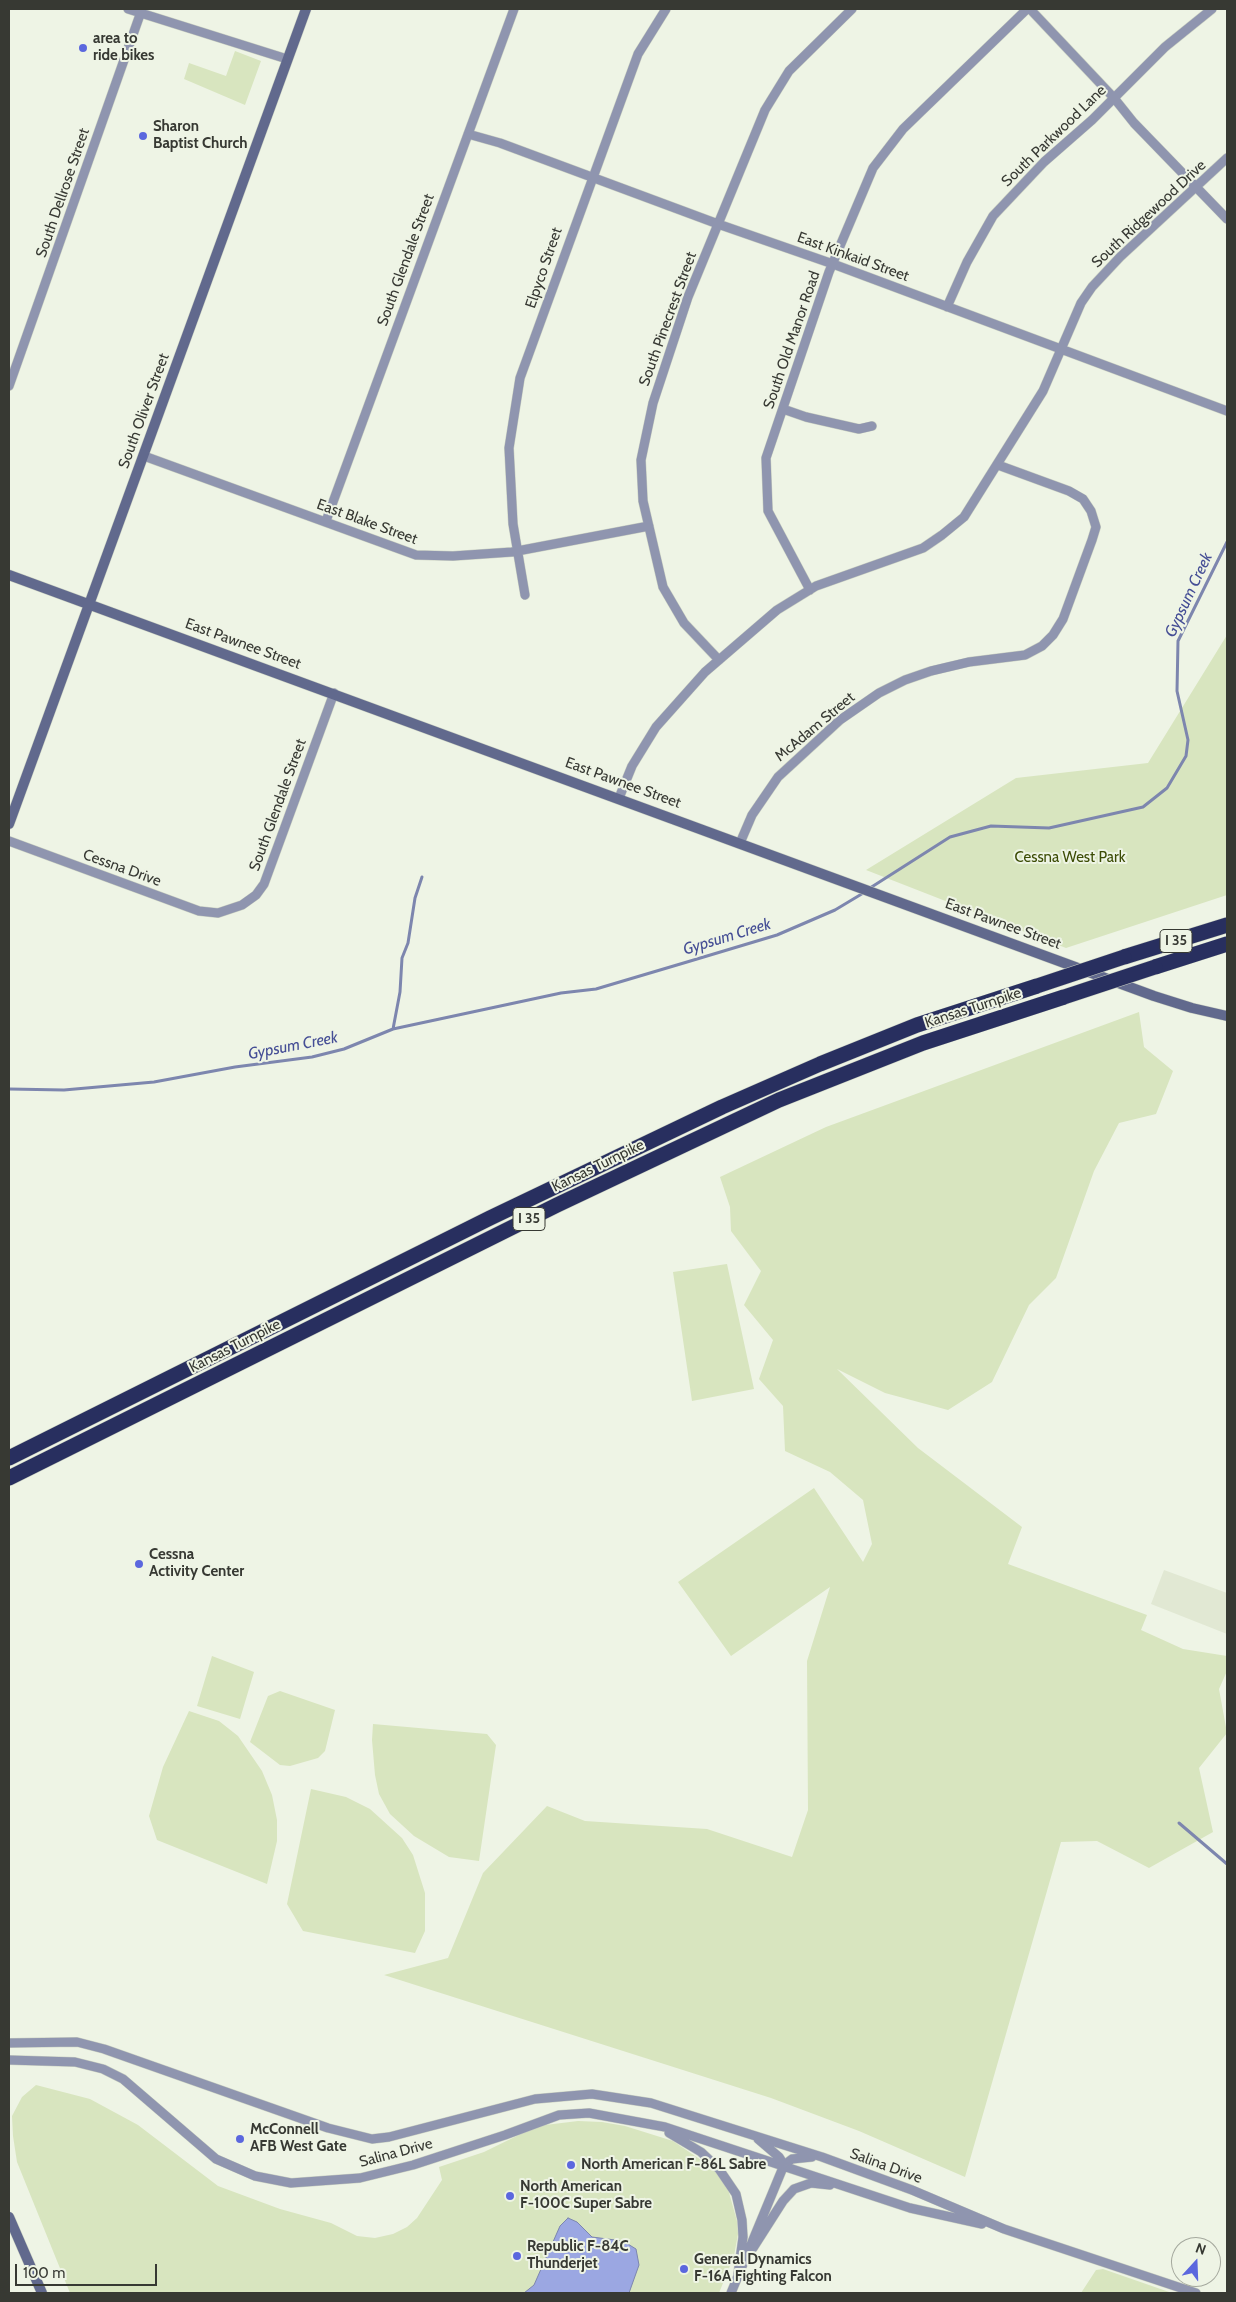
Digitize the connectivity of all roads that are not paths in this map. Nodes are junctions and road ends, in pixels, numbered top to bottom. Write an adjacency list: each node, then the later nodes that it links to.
1 (128, 9): 8 (street)
2 (306, 9): 9 (main road, South Oliver Street)
3 (514, 9): 11 (street, South Glendale Street)
4 (666, 9): 13 (street, Elpyco Street)
5 (852, 9): 16 (street, South Pinecrest Street)
6 (1028, 9): 10 (street); 17 (street, South Old Manor Road)
7 (1212, 9): 10 (street, South Parkwood Lane)
8 (141, 11): 9 (street); 20 (street, South Dellrose Street)
9 (287, 59): 24 (main road, South Oliver Street)
10 (1114, 98): 14 (street); 18 (street, South Parkwood Lane)
11 (468, 134): 13 (street, East Kinkaid Street); 26 (street, South Glendale Street)
12 (1227, 158): 14 (street, South Ridgewood Drive)
13 (593, 177): 16 (street, East Kinkaid Street); 28 (street, Elpyco Street)
14 (1197, 187): 15 (street); 19 (street, South Ridgewood Drive)
15 (1227, 219)
16 (718, 224): 17 (street, East Kinkaid Street); 27 (street, South Pinecrest Street)
17 (833, 264): 18 (street, East Kinkaid Street); 21 (street, South Old Manor Road)
18 (947, 307): 19 (street, East Kinkaid Street)
19 (1060, 348): 22 (street, East Kinkaid Street); 25 (street, South Ridgewood Drive)
20 (9, 386)
21 (783, 409): 23 (street); 30 (street, South Old Manor Road)
22 (1227, 410)
23 (872, 426)
24 (144, 456): 26 (street, East Blake Street); 32 (main road, South Oliver Street)
25 (998, 465): 30 (street, South Ridgewood Drive); 38 (street, McAdam Street)
26 (326, 521): 28 (street, East Blake Street)
27 (649, 526): 28 (street, East Blake Street); 33 (street, South Pinecrest Street)
28 (518, 550): 31 (street, Elpyco Street)
29 (9, 575): 32 (main road, East Pawnee Street)
30 (810, 590): 33 (street, South Ridgewood Drive)
31 (525, 595)
32 (90, 604): 34 (main road, East Pawnee Street); 36 (main road, South Oliver Street)
33 (718, 660): 35 (street, South Ridgewood Drive)
34 (334, 693): 35 (main road, East Pawnee Street); 39 (street, South Glendale Street)
35 (619, 798): 38 (main road, East Pawnee Street)
36 (9, 824)
37 (9, 841): 39 (street, Cessna Drive)
38 (740, 843): 42 (main road, East Pawnee Street)
39 (228, 910)
40 (1227, 925): 43 (highway, Kansas Turnpike / I 35, bridge)
41 (1227, 944): 44 (highway, Kansas Turnpike / I 35, bridge)
42 (1227, 1016)
43 (9, 1458)
44 (9, 1478)
45 (9, 2043): 50 (street, Salina Drive)
46 (9, 2060): 47 (street, Salina Drive)
47 (34, 2061): 48 (street); 49 (street, Salina Drive)
48 (9, 2066)
49 (651, 2124): 52 (street, Salina Drive); 56 (street)
50 (755, 2137): 51 (street, Salina Drive); 52 (street, Salina Drive)
51 (822, 2157): 52 (street); 55 (street, Salina Drive)
52 (784, 2165): 53 (street, Salina Drive); 56 (street)
53 (847, 2187): 55 (street, Salina Drive); 56 (street, Salina Drive)
54 (9, 2216): 57 (main road)
55 (1004, 2229): 59 (street, Salina Drive)
56 (738, 2274): 58 (street)
57 (42, 2293)
58 (731, 2293)
59 (1196, 2293)

